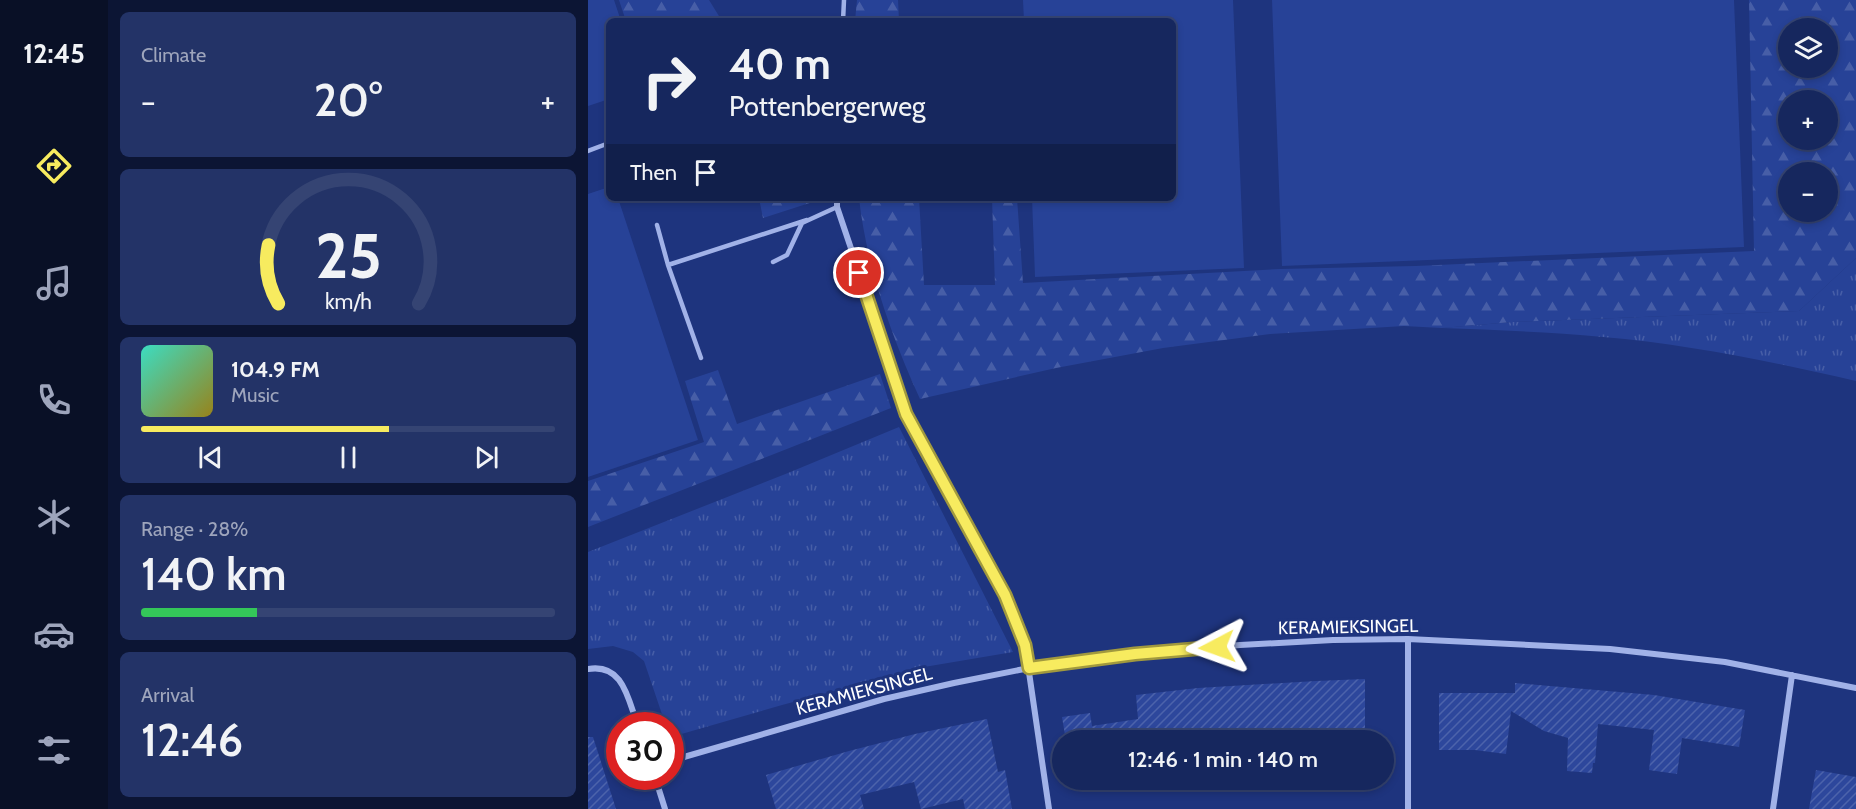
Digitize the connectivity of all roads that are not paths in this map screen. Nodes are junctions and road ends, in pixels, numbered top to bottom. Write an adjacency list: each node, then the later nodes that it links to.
1 (844, 0): 2 (lane)
2 (843, 18)
3 (606, 144): 4 (lane)
4 (589, 149)
5 (837, 201): 6 (street)
6 (837, 207): 7 (lane); 13 (street)
7 (807, 220): 9 (lane); 10 (lane)
8 (657, 225): 10 (lane)
9 (773, 262)
10 (668, 265): 11 (lane)
11 (701, 358)
12 (1407, 639): 13 (street, KERAMIEKSINGEL); 15 (street, KERAMIEKSINGEL); 22 (street)
13 (1029, 668): 18 (street, KERAMIEKSINGEL); 21 (street)
14 (588, 669): 17 (street)
15 (1792, 675): 16 (street, KERAMIEKSINGEL); 23 (street)
16 (1856, 688)
17 (633, 712)
18 (684, 757)
19 (659, 790): 20 (street)
20 (665, 809)
21 (1049, 809)
22 (1408, 809)
23 (1773, 809)

